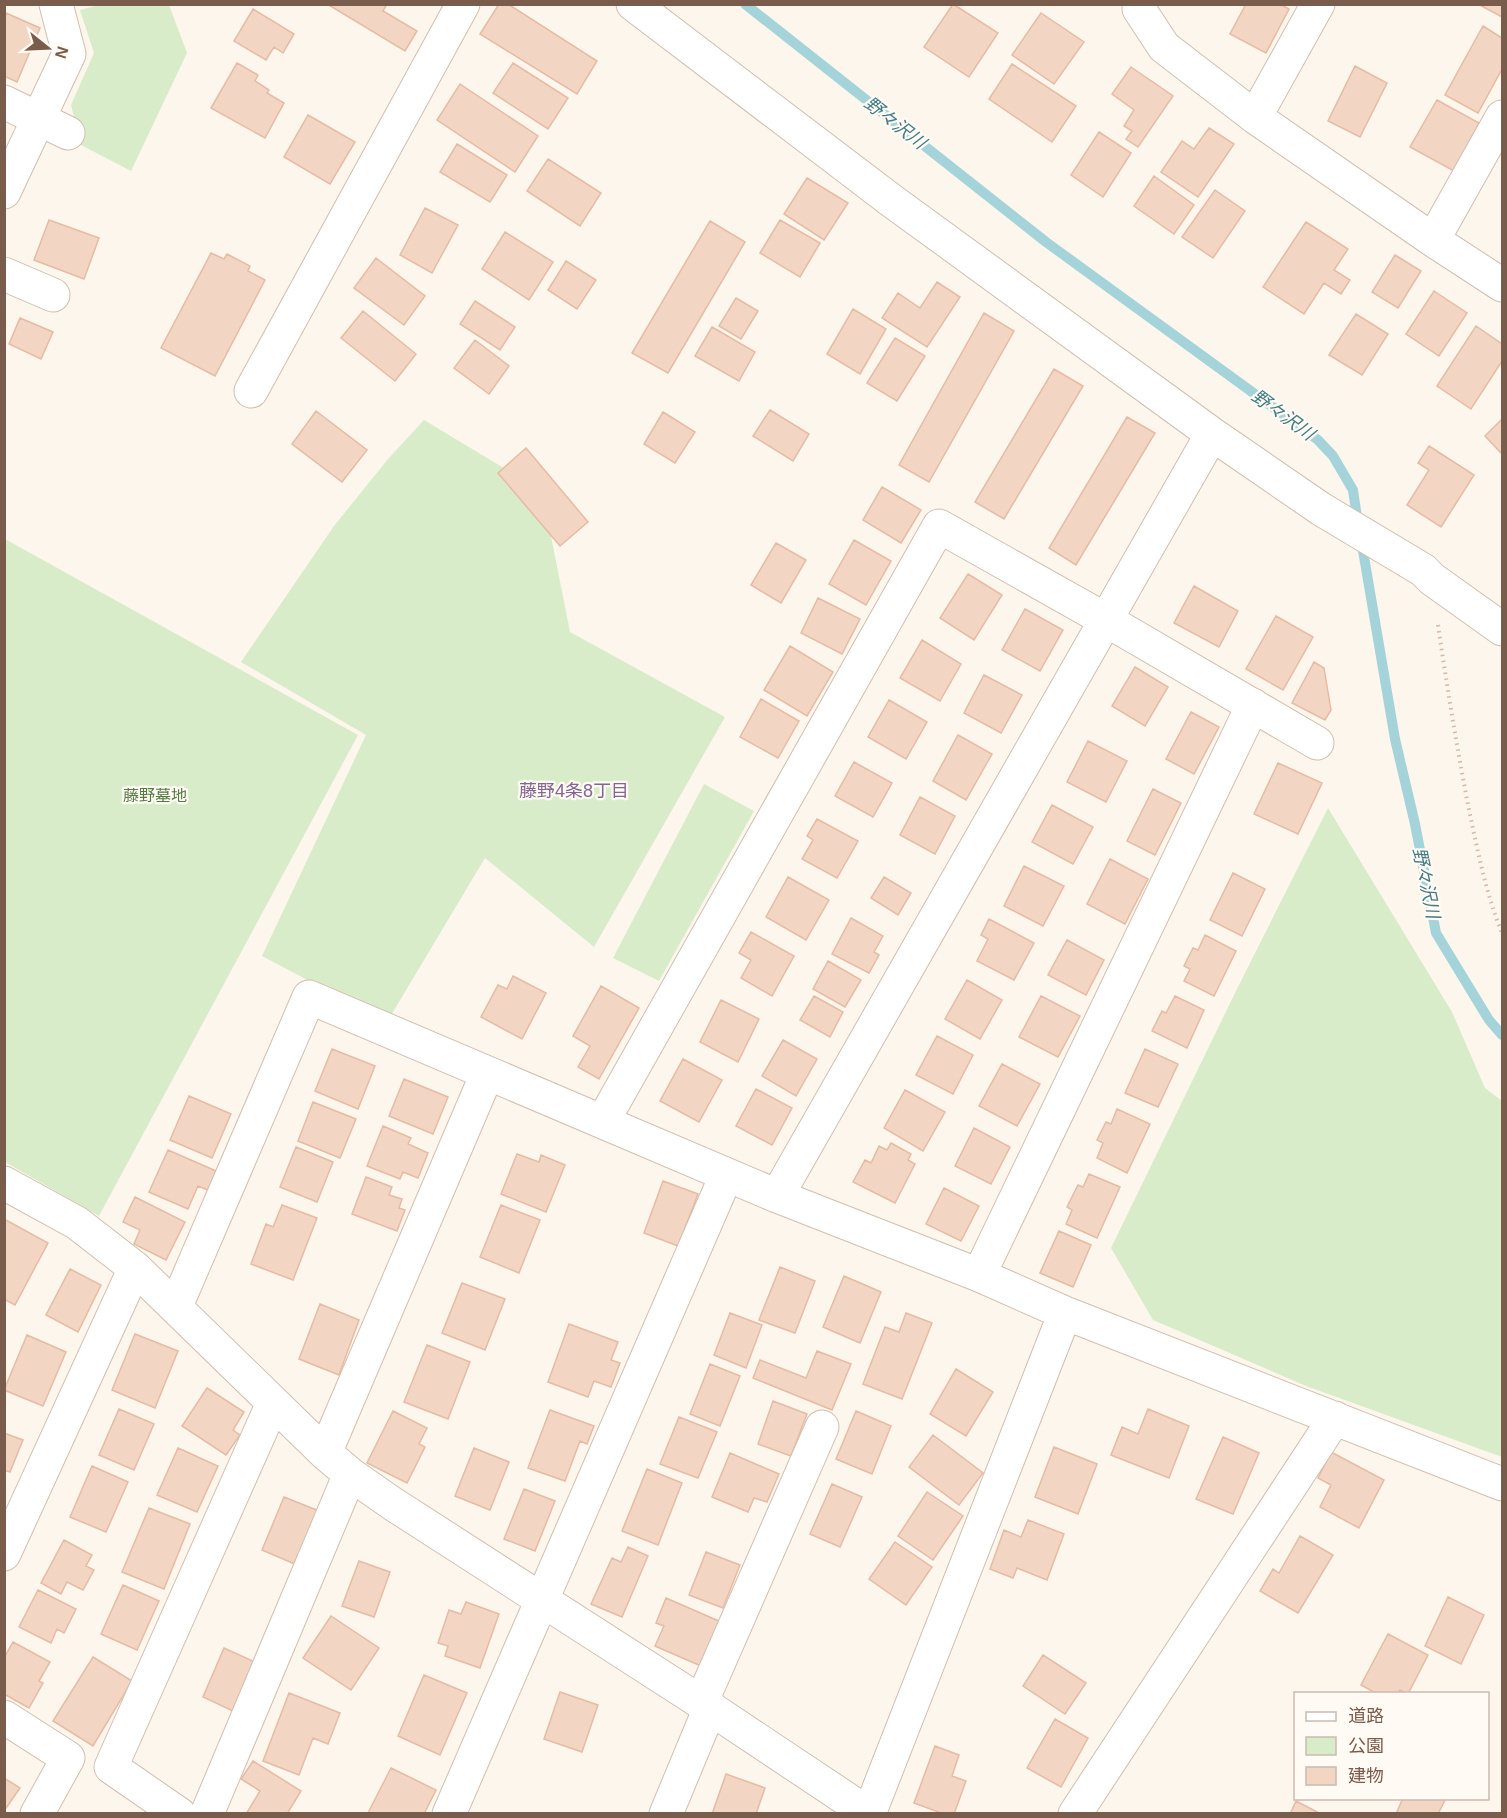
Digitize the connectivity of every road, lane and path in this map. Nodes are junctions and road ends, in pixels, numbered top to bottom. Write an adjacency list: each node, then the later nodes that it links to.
1 (56, 4): 9 (street)
2 (463, 4): 16 (street)
3 (633, 4): 17 (street)
4 (1140, 4): 7 (street)
5 (1318, 4): 7 (street)
6 (4, 102): 9 (street)
7 (1255, 117): 12 (street)
8 (1503, 117): 12 (street)
9 (39, 118): 10 (street); 11 (street)
10 (68, 133)
11 (4, 192)
12 (1433, 240): 14 (street)
13 (4, 274): 15 (street)
14 (1503, 285)
15 (53, 295)
16 (251, 391)
17 (1212, 434): 18 (street); 19 (street)
18 (1427, 575): 20 (street); 23 (path)
19 (1106, 620): 21 (street); 25 (street); 28 (street)
20 (1503, 629)
21 (1253, 705): 22 (street); 30 (street)
22 (1317, 743)
23 (1503, 933)
24 (487, 1074): 25 (street); 31 (street); 36 (street)
25 (603, 1121): 26 (street)
26 (726, 1176): 28 (street); 40 (street)
27 (4, 1183): 29 (street)
28 (777, 1196): 30 (street)
29 (135, 1268): 31 (street); 39 (street)
30 (979, 1275): 32 (street)
31 (176, 1306): 33 (street)
32 (1065, 1313): 34 (street); 45 (street)
33 (273, 1403): 36 (street); 44 (street)
34 (1335, 1418): 38 (street); 51 (street)
35 (822, 1427): 41 (street)
36 (325, 1452): 37 (street)
37 (350, 1474): 40 (street); 48 (street)
38 (1503, 1484)
39 (4, 1554)
40 (540, 1600): 41 (street); 49 (street)
41 (705, 1706): 45 (street); 50 (street)
42 (4, 1717): 43 (street)
43 (68, 1758): 44 (street); 46 (street)
44 (111, 1767): 47 (street)
45 (869, 1813)
46 (37, 1814)
47 (179, 1814)
48 (207, 1814)
49 (449, 1814)
50 (666, 1814)
51 (1076, 1814)

